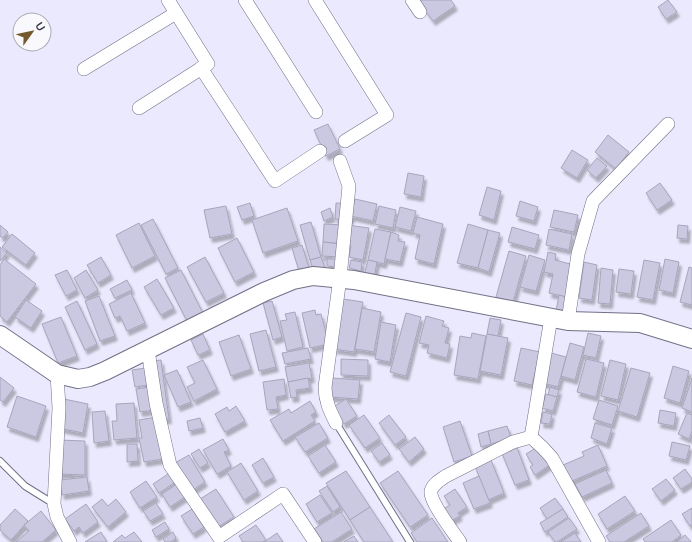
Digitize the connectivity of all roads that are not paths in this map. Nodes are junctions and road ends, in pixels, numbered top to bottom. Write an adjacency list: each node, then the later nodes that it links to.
1 (168, 0): 6 (street)
2 (245, 0): 10 (street)
3 (315, 0): 12 (street)
4 (412, 0): 5 (street)
5 (420, 12)
6 (176, 13): 7 (street); 8 (street)
7 (201, 68): 9 (street); 13 (street)
8 (84, 69)
9 (139, 108)
10 (316, 112)
11 (668, 124): 16 (street)
12 (345, 141)
13 (320, 151)
14 (340, 161): 15 (street)
15 (340, 278): 16 (main road); 19 (main road); 21 (street)
16 (560, 319): 18 (main road); 22 (street)
17 (0, 334): 20 (main road)
18 (692, 339)
19 (148, 350): 20 (main road); 26 (street)
20 (57, 374): 24 (street)
21 (336, 423): 27 (lane)
22 (531, 437): 28 (street); 29 (street)
23 (0, 461): 24 (lane)
24 (54, 504): 25 (street)
25 (70, 542)
26 (314, 542)
27 (410, 542)
28 (460, 542)
29 (599, 542)

